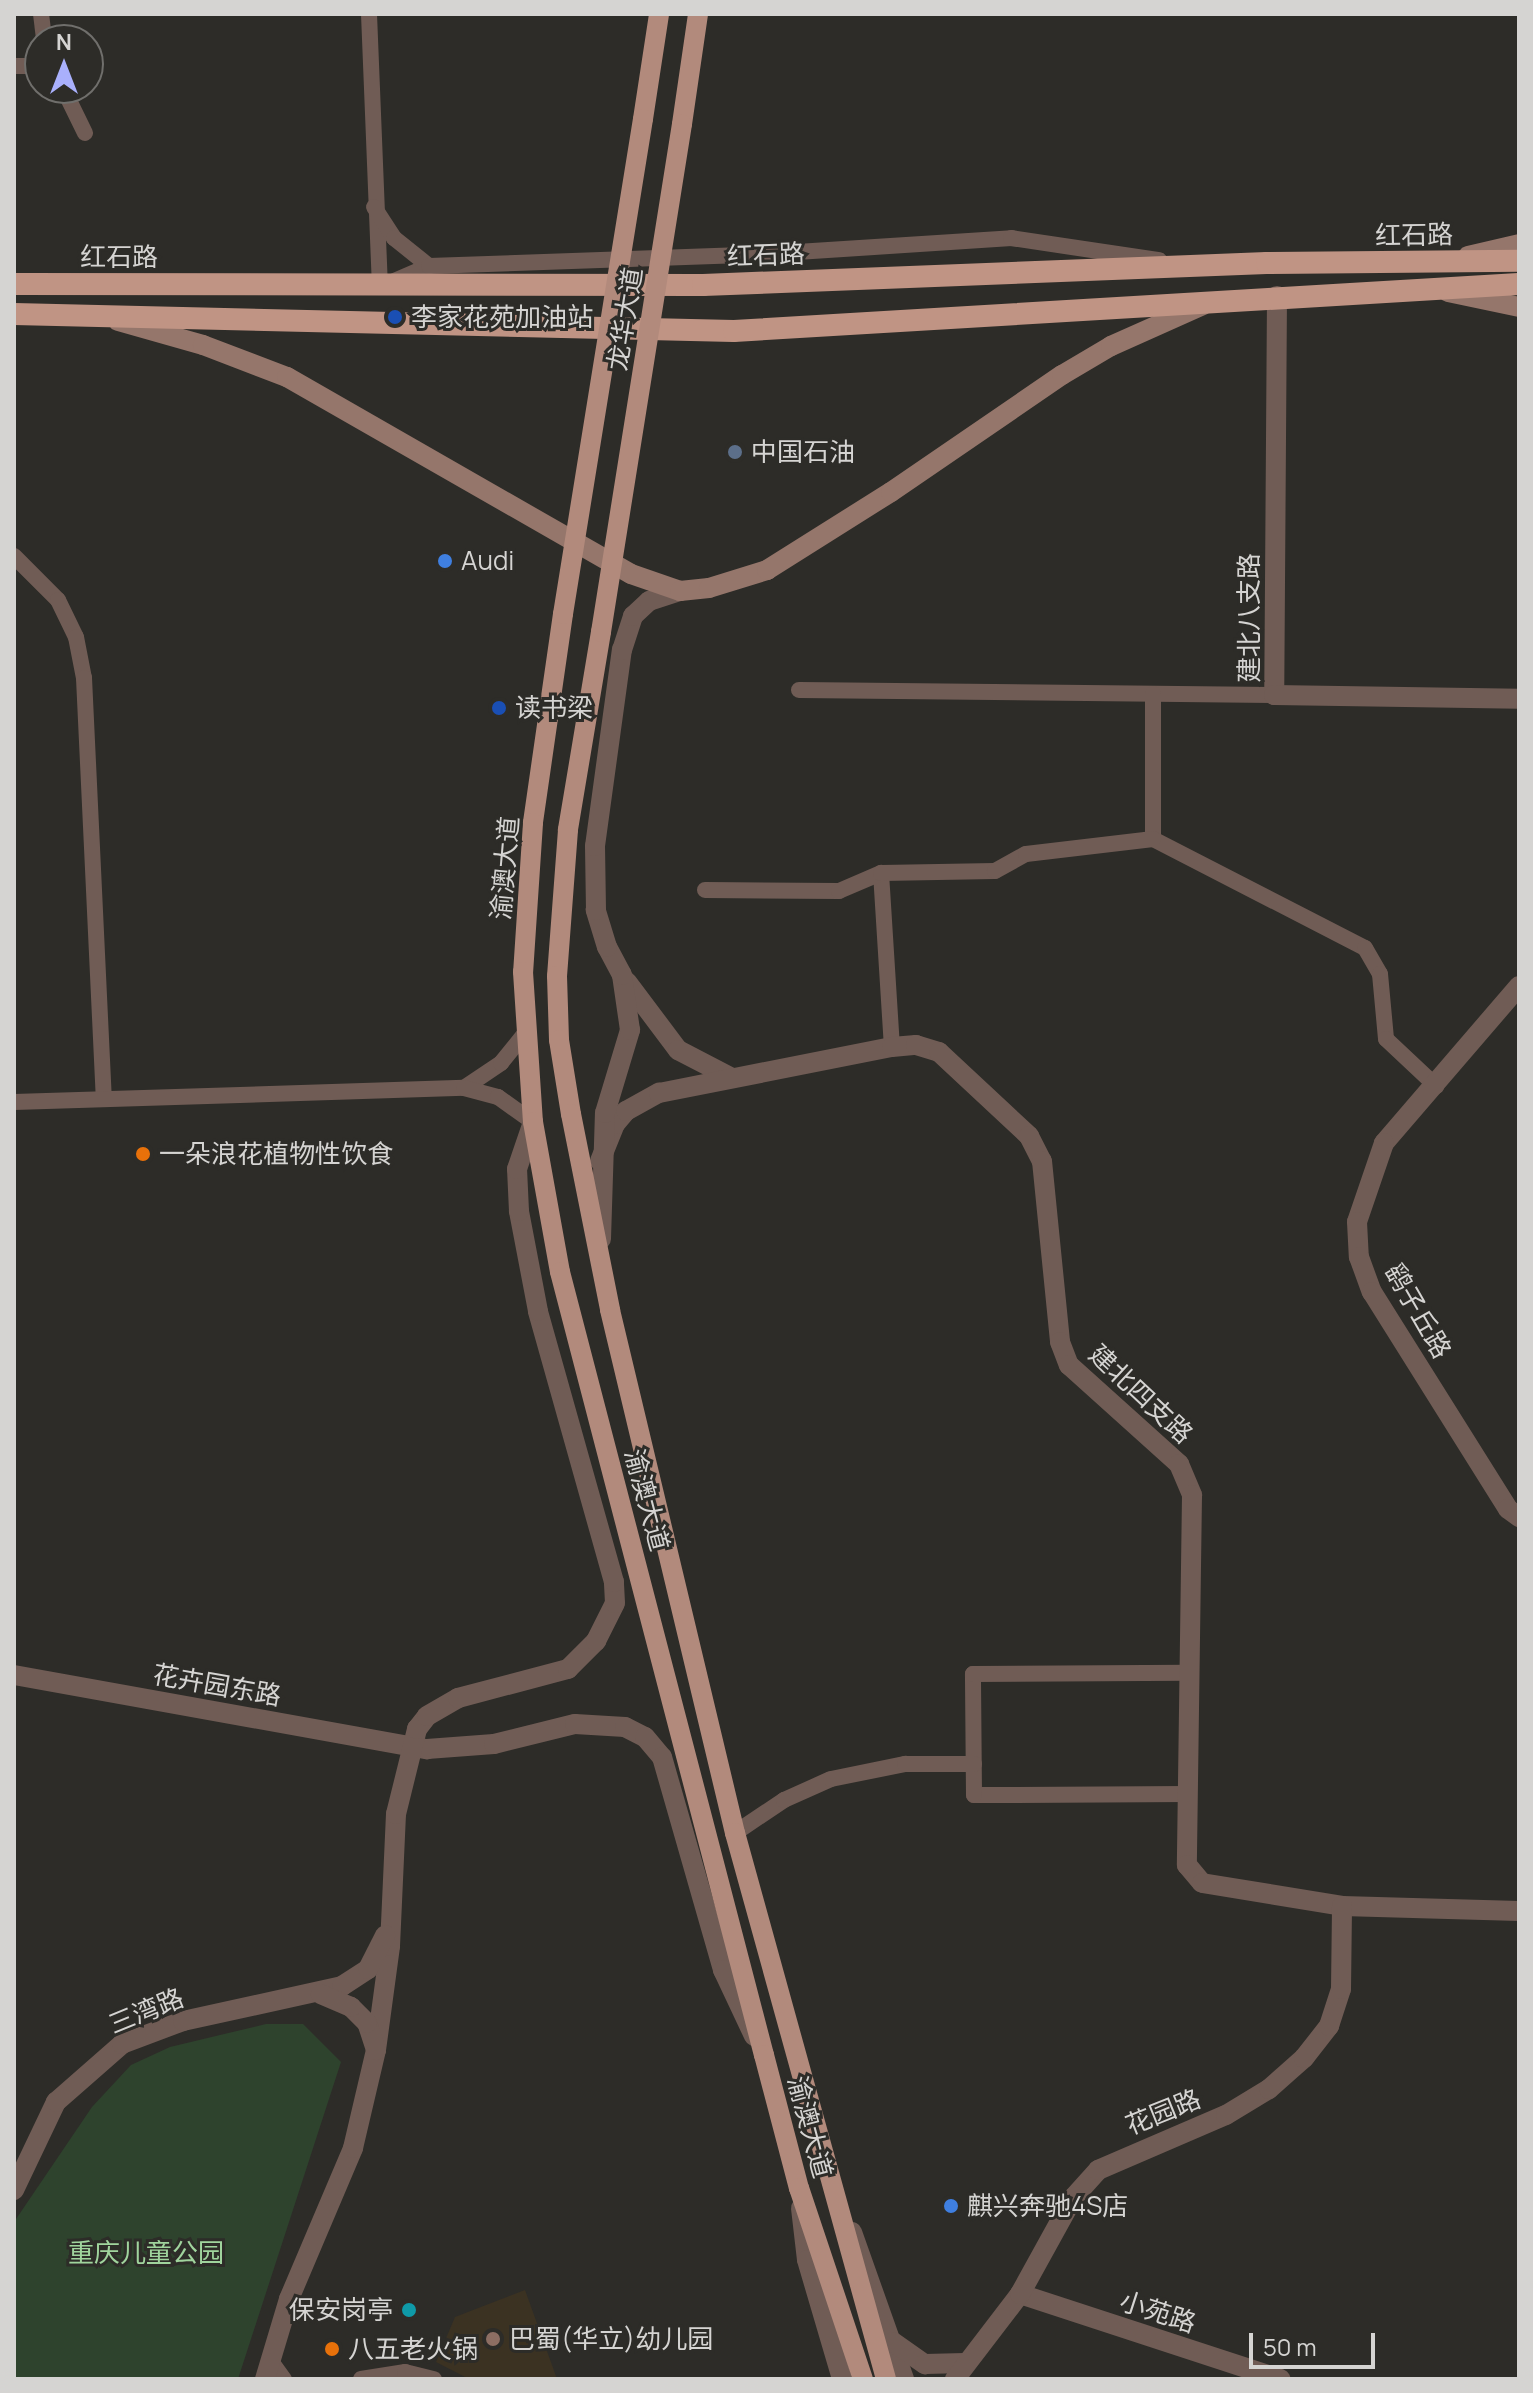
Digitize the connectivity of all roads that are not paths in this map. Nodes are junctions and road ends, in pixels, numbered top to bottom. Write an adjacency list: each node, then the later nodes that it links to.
1 (369, 14): 6 (street)
2 (659, 14): 23 (main road, 龙华大道, bridge)
3 (698, 14): 24 (main road, 龙华大道, bridge)
4 (71, 104): 5 (street)
5 (85, 133)
6 (374, 207): 10 (street); 14 (street)
7 (1519, 244): 9 (main road)
8 (1519, 261): 9 (highway, 红石路)
9 (1439, 263): 11 (highway, 红石路)
10 (429, 266): 11 (street); 14 (street)
11 (1199, 266): 14 (highway, 红石路)
12 (14, 284): 14 (highway, 红石路)
13 (1519, 284): 15 (highway, 红石路)
14 (380, 287)
15 (1428, 288): 16 (highway, 红石路); 18 (main road)
16 (1277, 296): 17 (highway, 红石路); 27 (street, 建北八支路)
17 (1214, 300): 20 (highway, 红石路); 22 (main road, 红石路)
18 (1519, 307)
19 (14, 314): 20 (highway, 红石路)
20 (105, 318): 22 (main road, 红石路)
21 (14, 556): 40 (street)
22 (680, 591): 32 (street)
23 (563, 614): 35 (main road, 渝澳大道)
24 (601, 632): 44 (main road, 渝澳大道)
25 (799, 690): 26 (street)
26 (1153, 694): 27 (street); 29 (street)
27 (1274, 695): 28 (street, 建北八支路)
28 (1519, 699)
29 (1153, 839): 30 (street); 38 (street)
30 (881, 873): 31 (street); 36 (street)
31 (705, 890)
32 (622, 975): 37 (street); 43 (street)
33 (1519, 986): 34 (street, 鹞子丘路)
34 (1511, 1007): 38 (street, 鹞子丘路)
35 (523, 1036): 39 (street); 42 (main road, 渝澳大道)
36 (892, 1047): 37 (street, 建北四支路); 46 (street, 建北四支路)
37 (730, 1077): 43 (street, 建北四支路)
38 (1436, 1086): 45 (street, 鹞子丘路)
39 (464, 1088): 40 (street); 42 (street)
40 (104, 1095): 41 (street)
41 (14, 1102)
42 (533, 1122): 48 (street); 57 (main road, 渝澳大道)
43 (600, 1161): 44 (street)
44 (602, 1263): 51 (main road, 渝澳大道)
45 (1519, 1517)
46 (1188, 1673): 49 (street); 50 (street, 建北四支路)
47 (14, 1675): 48 (street, 花卉园东路)
48 (411, 1746): 54 (street); 57 (street, 花卉园东路)
49 (974, 1764): 50 (street); 51 (street)
50 (1187, 1794): 52 (street, 建北四支路)
51 (735, 1833): 58 (main road, 渝澳大道)
52 (1342, 1906): 53 (street, 建北四支路); 61 (street, 花园路)
53 (1519, 1911)
54 (388, 1927): 55 (street, 三湾路); 56 (street)
55 (321, 1994): 56 (street); 60 (street, 三湾路)
56 (376, 2050): 63 (street)
57 (764, 2055): 59 (main road, 渝澳大道)
58 (830, 2182): 62 (street); 70 (main road, 渝澳大道)
59 (799, 2188): 68 (street); 69 (main road, 渝澳大道)
60 (14, 2190)
61 (1020, 2294): 64 (street, 花园路); 72 (street, 小苑路)
62 (889, 2337): 64 (street); 71 (street)
63 (268, 2369): 65 (street)
64 (960, 2371)
65 (284, 2379)
66 (361, 2379): 67 (street)
67 (434, 2379)
68 (842, 2379)
69 (863, 2379)
70 (886, 2379)
71 (904, 2379)
72 (1280, 2379)

